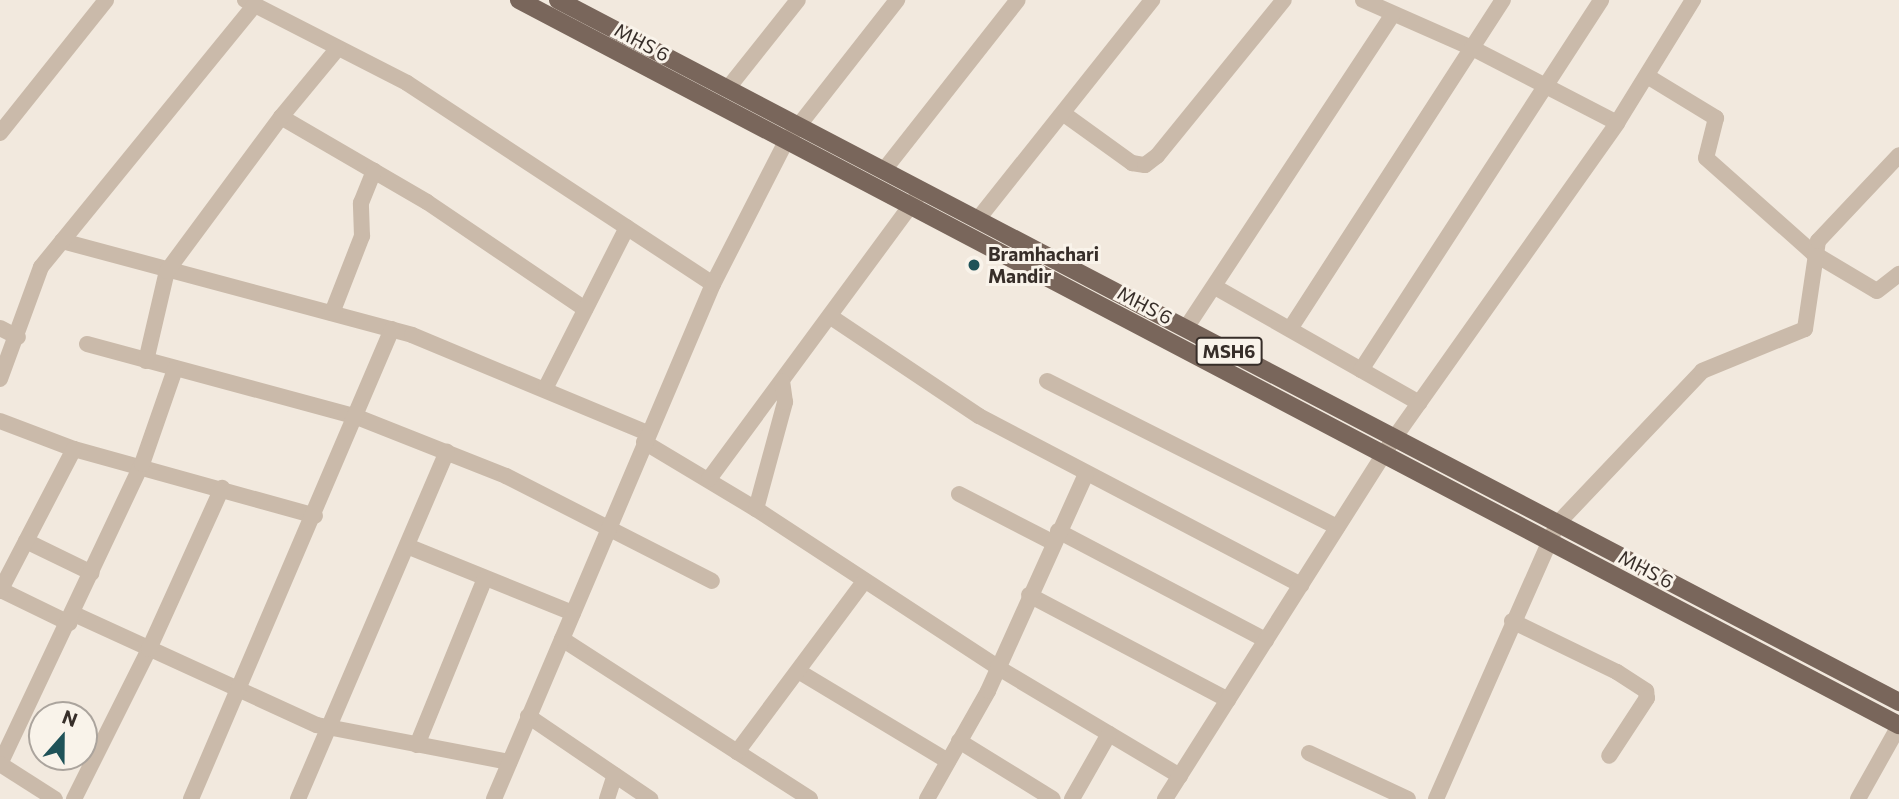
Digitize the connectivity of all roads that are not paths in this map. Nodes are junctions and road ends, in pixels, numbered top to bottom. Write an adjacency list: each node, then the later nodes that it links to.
1 (106, 0): 24 (street)
2 (519, 0): 25 (main road, MHS 6)
3 (558, 0): 19 (main road, MSH6)
4 (798, 0): 19 (street)
5 (897, 0): 23 (street)
6 (1018, 0): 27 (street)
7 (1152, 0): 20 (street)
8 (1284, 0): 20 (street)
9 (1363, 0): 14 (street)
10 (1503, 0): 16 (street)
11 (1601, 0): 18 (street)
12 (1693, 0): 17 (street)
13 (250, 2): 15 (street); 33 (street)
14 (1392, 15): 16 (street); 38 (street)
15 (338, 48): 21 (street); 32 (street)
16 (1472, 48): 18 (street); 45 (street)
17 (1647, 76): 22 (street); 34 (street)
18 (1542, 86): 22 (street); 50 (street)
19 (727, 88): 23 (main road, MSH6)
20 (1064, 114): 31 (street)
21 (281, 117): 28 (street); 35 (street)
22 (1616, 123): 55 (street)
23 (798, 125): 25 (street); 27 (main road, MSH6)
24 (0, 134)
25 (785, 144): 30 (main road, MHS 6); 37 (street)
26 (1899, 155): 34 (street)
27 (884, 170): 29 (main road, MSH6)
28 (374, 172): 39 (street); 40 (street)
29 (922, 190): 30 (street); 31 (main road, MSH6)
30 (911, 205): 41 (street); 62 (main road, MHS 6)
31 (978, 219): 43 (main road, MSH6)
32 (627, 227): 37 (street); 39 (street)
33 (62, 241): 35 (street); 46 (street)
34 (1813, 253): 36 (street); 70 (street)
35 (167, 271): 40 (street); 48 (street)
36 (1899, 274)
37 (713, 284): 58 (street)
38 (1214, 287): 43 (street); 45 (street)
39 (585, 309): 54 (street)
40 (332, 313): 44 (street)
41 (831, 317): 53 (street); 64 (street)
42 (0, 328): 46 (street)
43 (1186, 328): 59 (main road, MSH6)
44 (392, 329): 54 (street); 56 (street)
45 (1290, 330): 50 (street)
46 (18, 337): 51 (street)
47 (87, 344): 48 (street)
48 (146, 361): 49 (street)
49 (174, 369): 56 (street); 63 (street)
50 (1361, 370): 55 (street)
51 (0, 379)
52 (1047, 381): 71 (street)
53 (782, 382): 65 (street); 68 (street)
54 (546, 387): 58 (street)
55 (1419, 403): 59 (street)
56 (357, 417): 61 (street); 69 (street)
57 (0, 421): 60 (street)
58 (646, 437): 65 (street); 72 (street)
59 (1395, 437): 62 (street); 70 (main road, MSH6)
60 (74, 449): 63 (street); 74 (street)
61 (446, 452): 72 (street); 76 (street)
62 (1384, 455): 71 (street); 75 (main road, MHS 6)
63 (142, 464): 66 (street); 77 (street)
64 (1086, 474): 73 (street); 81 (street)
65 (709, 479): 68 (street)
66 (222, 488): 69 (street); 89 (street)
67 (959, 494): 73 (street)
68 (756, 509): 80 (street)
69 (315, 516): 92 (street)
70 (1558, 523): 75 (street); 94 (main road, MSH6)
71 (1338, 527): 81 (street)
72 (608, 528): 79 (street); 84 (street)
73 (1055, 537): 83 (street); 88 (street)
74 (26, 541): 77 (street); 82 (street)
75 (1550, 542): 86 (street); 96 (main road, MHS 6)
76 (407, 546): 78 (street); 97 (street)
77 (92, 573): 85 (street)
78 (485, 578): 84 (street); 100 (street)
79 (712, 581)
80 (863, 583): 90 (street); 91 (street)
81 (1301, 585): 88 (street)
82 (0, 590): 85 (street)
83 (1029, 595): 90 (street); 93 (street)
84 (573, 613): 87 (street)
85 (71, 618): 89 (street); 106 (street)
86 (1512, 621): 103 (street); 122 (street)
87 (562, 639): 95 (street); 101 (street)
88 (1266, 640): 93 (street)
89 (149, 649): 92 (street); 110 (street)
90 (997, 667): 98 (street); 99 (street)
91 (798, 671): 101 (street); 104 (street)
92 (239, 692): 97 (street); 111 (street)
93 (1228, 700): 108 (street)
94 (1899, 702)
95 (528, 716): 105 (street); 107 (street)
96 (1899, 725): 123 (street)
97 (330, 728): 100 (street); 112 (street)
98 (1109, 734): 108 (street); 119 (street)
99 (959, 741): 104 (street); 118 (street)
100 (417, 745): 105 (street)
101 (737, 752): 116 (street)
102 (1309, 753): 121 (street)
103 (1609, 756)
104 (948, 761): 117 (street)
105 (509, 762): 113 (street)
106 (0, 764): 109 (street)
107 (615, 775): 114 (street); 115 (street)
108 (1180, 776): 120 (street)
109 (55, 799)
110 (74, 799)
111 (191, 799)
112 (298, 799)
113 (494, 799)
114 (607, 799)
115 (650, 799)
116 (810, 799)
117 (926, 799)
118 (1053, 799)
119 (1072, 799)
120 (1165, 799)
121 (1408, 799)
122 (1436, 799)
123 (1858, 799)

